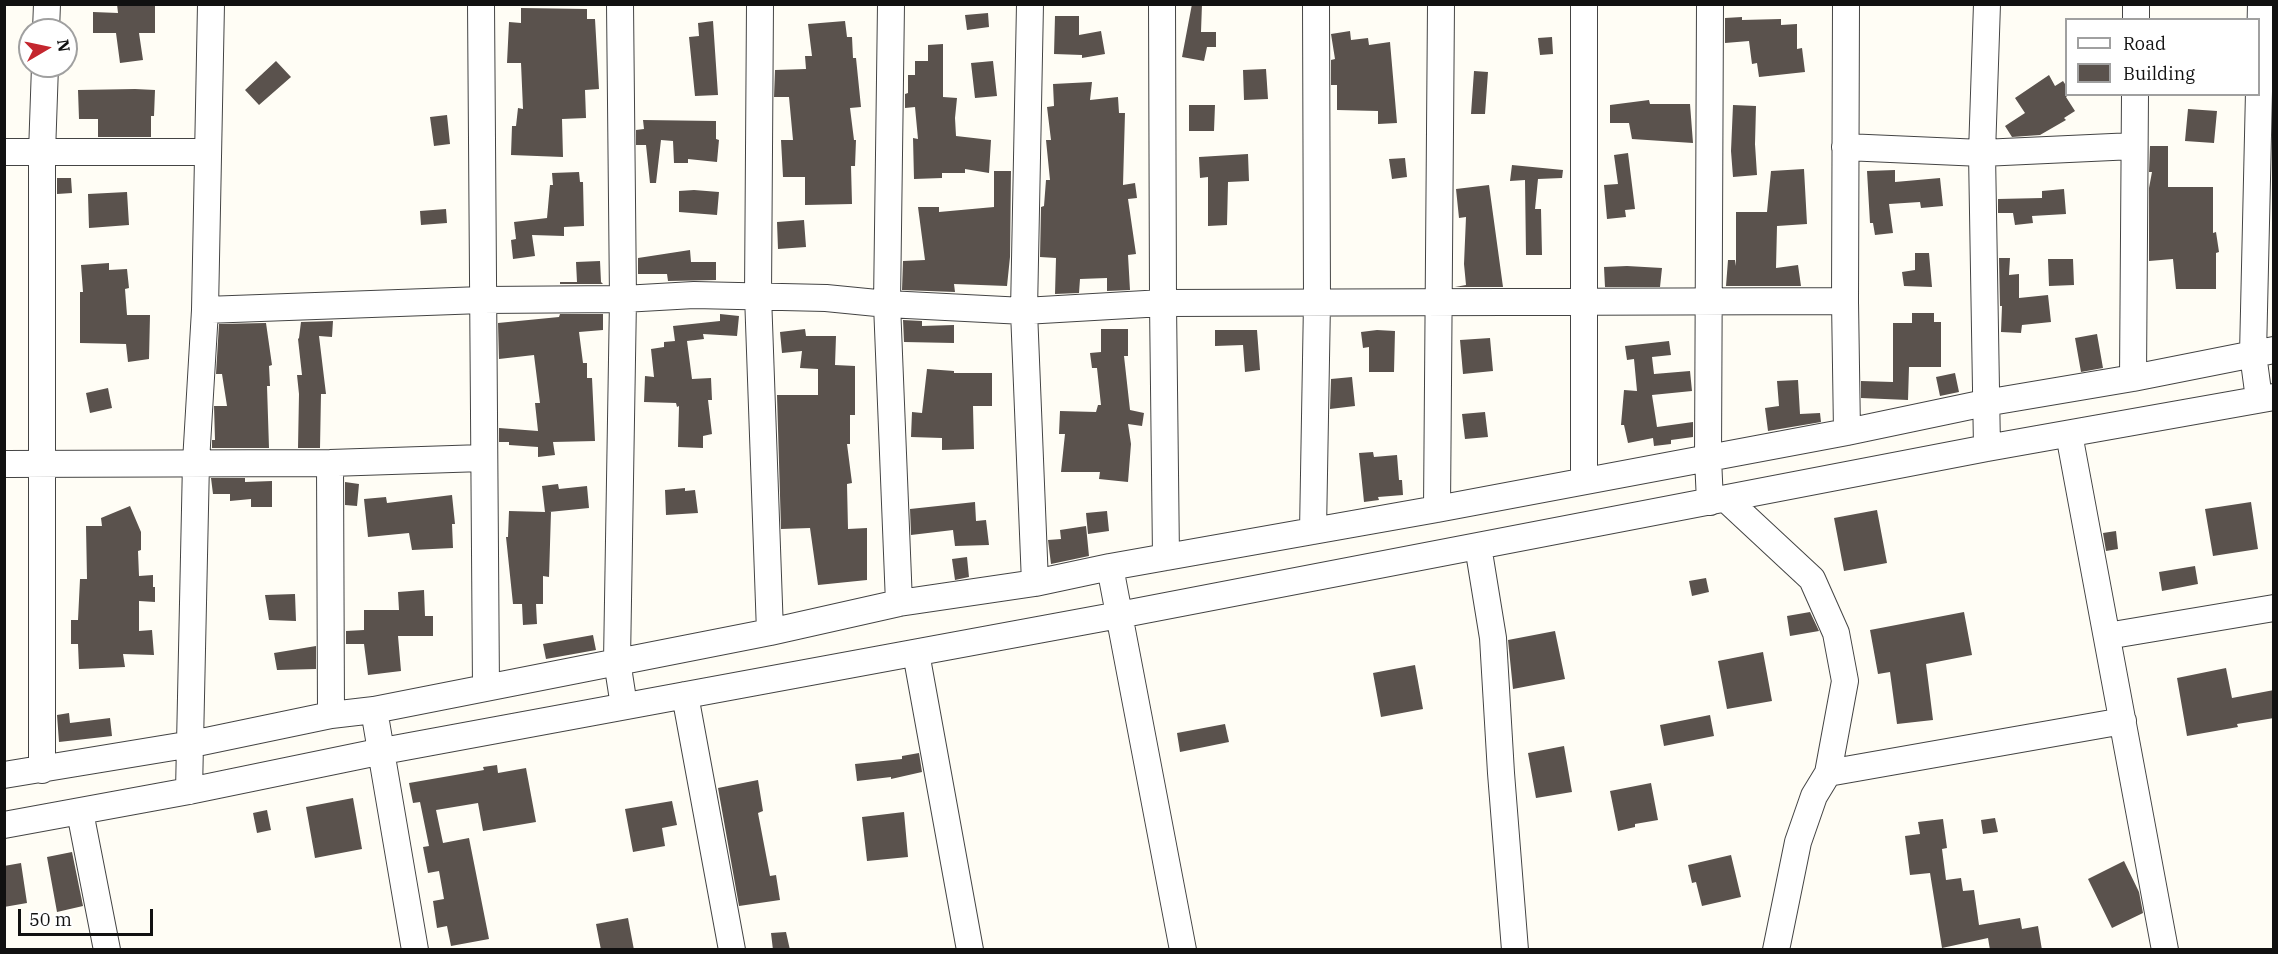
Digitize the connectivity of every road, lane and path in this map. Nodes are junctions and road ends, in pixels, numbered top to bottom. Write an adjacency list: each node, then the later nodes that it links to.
1 (211, 4): 20 (street)
2 (481, 4): 26 (street)
3 (620, 4): 25 (street)
4 (760, 4): 24 (street)
5 (891, 4): 33 (street)
6 (1030, 4): 35 (street)
7 (1162, 4): 32 (street)
8 (1316, 4): 29 (street)
9 (1441, 4): 30 (street)
10 (1584, 4): 31 (street)
11 (1710, 4): 27 (street)
12 (1846, 4): 18 (street)
13 (1987, 4): 23 (street)
14 (2261, 4): 21 (street)
15 (45, 78): 22 (street)
16 (2135, 96): 17 (street)
17 (2134, 146): 23 (street); 37 (street)
18 (1845, 147): 23 (street); 28 (street)
19 (4, 152): 22 (street)
20 (207, 152): 22 (street); 34 (street)
21 (2266, 152): 36 (street)
22 (42, 153): 48 (street)
23 (1982, 153): 39 (street)
24 (758, 295): 25 (street); 33 (street); 60 (street)
25 (623, 299): 26 (street); 63 (street)
26 (482, 300): 34 (street); 43 (street)
27 (1710, 301): 28 (street); 31 (street); 44 (street)
28 (1845, 301): 40 (street)
29 (1317, 302): 30 (street); 32 (street); 52 (street)
30 (1440, 302): 31 (street); 51 (street)
31 (1583, 302): 49 (street)
32 (1162, 303): 35 (street); 54 (street)
33 (887, 304): 35 (street); 57 (street)
34 (205, 310): 45 (street)
35 (1024, 311): 56 (street)
36 (2263, 352): 37 (street); 38 (street)
37 (2133, 378): 39 (street)
38 (2266, 398): 41 (street)
39 (1985, 403): 40 (street); 42 (street)
40 (1847, 432): 44 (street)
41 (2069, 434): 42 (street); 61 (street)
42 (1987, 448): 50 (street)
43 (483, 458): 46 (street); 64 (street)
44 (1708, 458): 49 (street); 50 (street)
45 (196, 462): 46 (street); 48 (street); 70 (street)
46 (330, 463): 68 (street)
47 (4, 464): 48 (street)
48 (43, 465): 72 (street)
49 (1584, 480): 51 (street)
50 (1718, 500): 53 (street); 73 (street)
51 (1437, 509): 52 (street)
52 (1312, 531): 54 (street)
53 (1478, 546): 59 (street); 83 (street)
54 (1166, 557): 55 (street)
55 (1110, 567): 56 (street); 59 (street)
56 (1035, 583): 57 (street)
57 (899, 603): 60 (street)
58 (2274, 608): 61 (street)
59 (1119, 615): 62 (street); 82 (street)
60 (770, 632): 63 (street)
61 (2107, 636): 69 (street)
62 (916, 653): 65 (street); 81 (street)
63 (617, 661): 64 (street); 66 (street)
64 (486, 687): 67 (street)
65 (685, 695): 66 (street); 80 (street)
66 (624, 706): 71 (street)
67 (374, 710): 68 (street); 71 (street)
68 (331, 715): 70 (street)
69 (2123, 721): 73 (street); 85 (street)
70 (192, 744): 72 (street); 75 (street)
71 (383, 751): 75 (street); 79 (street)
72 (42, 770): 74 (street)
73 (1828, 773): 84 (street)
74 (4, 775)
75 (189, 791): 76 (street)
76 (80, 812): 77 (street); 78 (street)
77 (4, 825)
78 (107, 950)
79 (415, 950)
80 (732, 950)
81 (970, 950)
82 (1183, 950)
83 (1515, 950)
84 (1776, 950)
85 (2165, 950)

